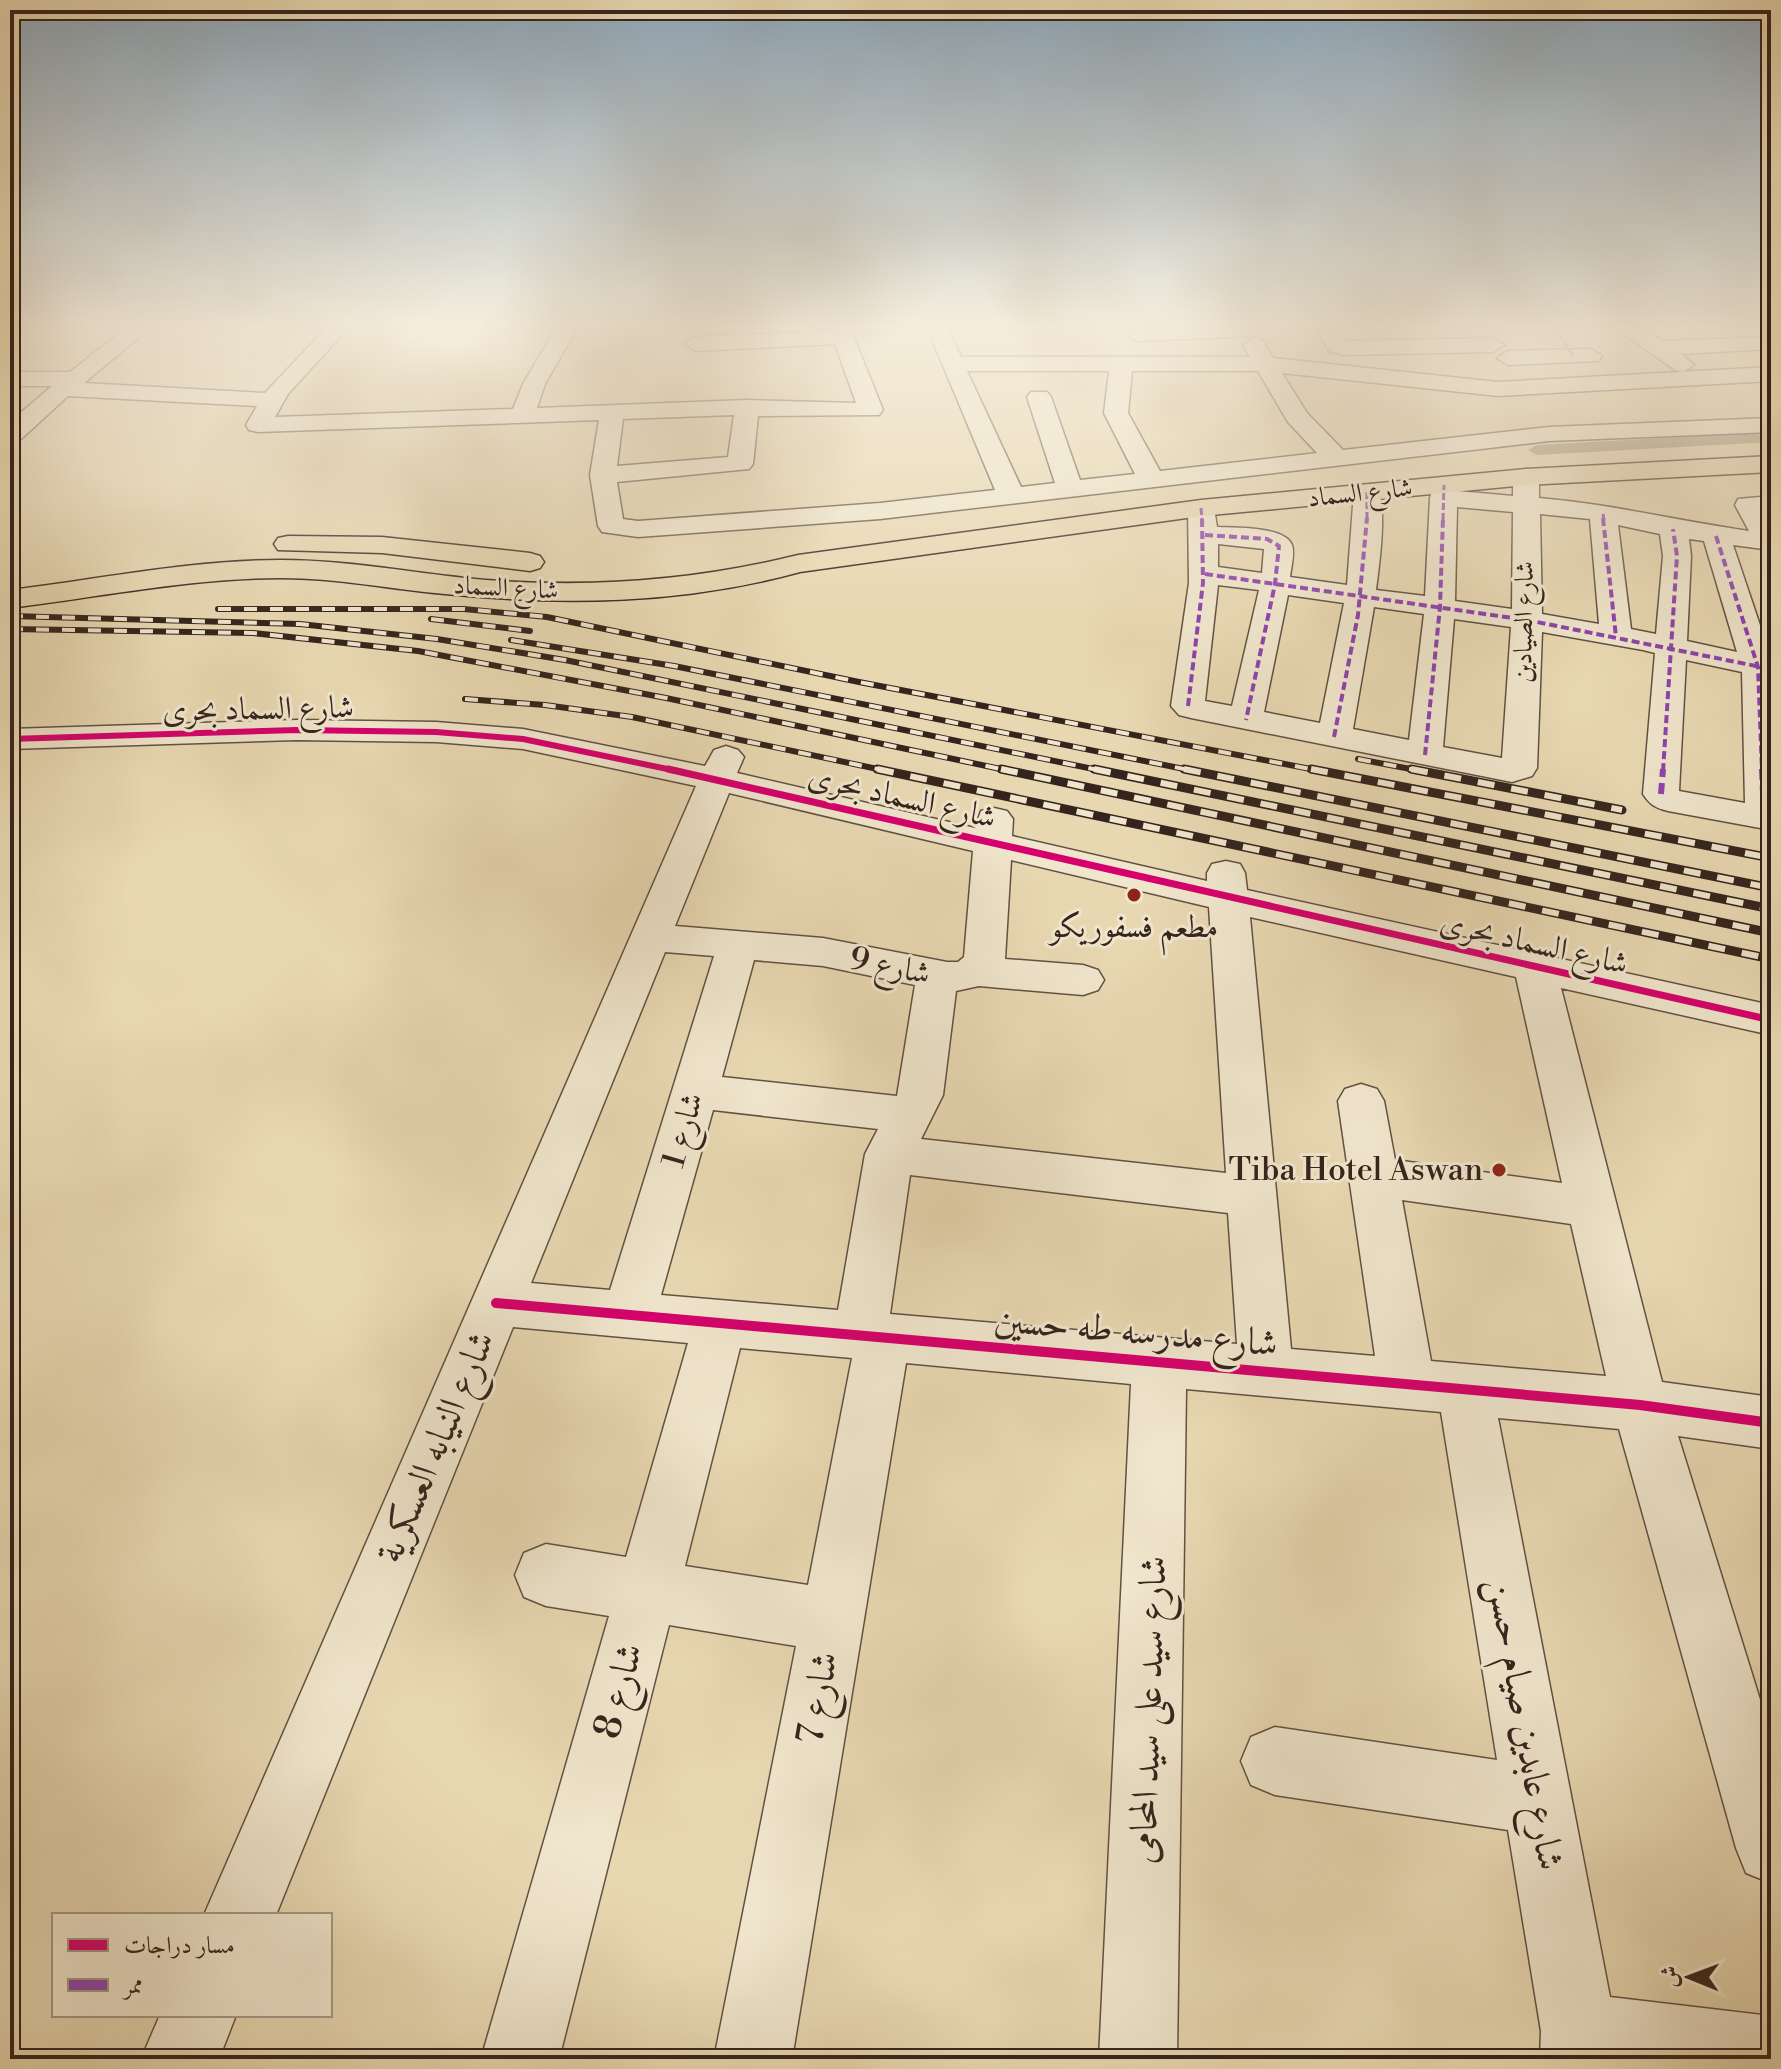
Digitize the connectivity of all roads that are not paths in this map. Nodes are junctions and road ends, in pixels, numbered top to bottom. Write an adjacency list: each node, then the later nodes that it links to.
1 (26, 422): 13 (street)
2 (260, 422): 3 (street)
3 (349, 422)
4 (611, 422): 18 (street)
5 (745, 422): 18 (street)
6 (979, 422): 15 (street)
7 (1048, 422): 14 (street)
8 (1121, 422): 19 (street)
9 (1301, 422): 16 (street)
10 (1562, 422): 12 (street)
11 (1771, 425): 12 (street)
12 (1573, 433): 16 (street)
13 (10, 436)
14 (1059, 454): 15 (street); 21 (street)
15 (994, 455): 25 (street)
16 (1337, 459): 19 (street)
17 (1771, 464): 22 (highway)
18 (603, 475): 26 (street)
19 (1151, 479): 21 (street)
20 (918, 483): 26 (street)
21 (1070, 489): 25 (street)
22 (1526, 490): 24 (street); 29 (street); 46 (street, شارع الصيادين)
23 (1367, 492): 24 (highway, شارع السماد); 30 (highway, شارع السماد); 43 (street)
24 (1444, 492): 45 (street)
25 (1011, 495): 27 (street)
26 (845, 502): 27 (street)
27 (953, 503): 33 (street)
28 (1771, 504): 34 (street)
29 (1603, 514): 31 (street); 47 (street)
30 (1203, 522): 33 (highway, شارع السماد); 39 (street); 41 (street)
31 (1673, 529): 32 (street); 48 (street)
32 (1716, 536): 34 (street); 49 (street)
33 (968, 537): 35 (highway, شارع السماد); 37 (highway, شارع السماد)
34 (1770, 542)
35 (734, 561): 36 (highway, شارع السماد); 38 (highway)
36 (670, 562)
37 (798, 564): 38 (highway); 44 (highway, شارع السماد)
38 (570, 572): 40 (highway); 42 (highway)
39 (1205, 574): 41 (street); 50 (street)
40 (10, 578)
41 (1275, 584): 43 (street); 50 (street)
42 (10, 588)
43 (1360, 596): 45 (street); 53 (street)
44 (10, 599)
45 (1440, 607): 46 (street); 55 (street)
46 (1527, 620): 47 (street); 55 (street, شارع الصيادين)
47 (1616, 637): 48 (street)
48 (1671, 647): 49 (street); 57 (street)
49 (1765, 668): 57 (street)
50 (1246, 720): 53 (street)
51 (302, 721): 52 (street, شارع السماد بحرى); 54 (street, شارع السماد بحرى); 56 (street, شارع السماد بحرى)
52 (10, 722)
53 (1334, 737): 55 (street)
54 (10, 739)
55 (1425, 755)
56 (720, 768): 58 (street, شارع السماد بحرى); 60 (street, شارع النيابه العسكرية)
57 (1768, 819)
58 (993, 831): 59 (street, شارع السماد بحرى); 63 (street, شارع 9)
59 (1227, 886): 62 (street, شارع السماد بحرى); 65 (street, شارع السماد بحرى); 71 (street)
60 (649, 937): 61 (street, شارع 9); 73 (street, شارع النيابه العسكرية)
61 (738, 945): 63 (street, شارع 9); 67 (street, شارع 1)
62 (1535, 969): 66 (street, شارع السماد بحرى); 72 (street)
63 (956, 974): 64 (street); 69 (street, شارع 7)
64 (1083, 980)
65 (1771, 990)
66 (1771, 1020)
67 (695, 1091): 69 (street); 74 (street, شارع 1)
68 (1361, 1101): 70 (street, شارع عابدين صيام حسن)
69 (899, 1135): 71 (street); 76 (street, شارع 7)
70 (1374, 1177): 72 (street); 79 (street, شارع عابدين صيام حسن)
71 (1251, 1196): 78 (street)
72 (1592, 1207): 80 (street)
73 (496, 1303): 74 (street, شارع مدرسه طه حسين); 88 (street, شارع النيابه العسكرية)
74 (629, 1315): 75 (street, شارع مدرسه طه حسين)
75 (720, 1323): 76 (street, شارع مدرسه طه حسين); 83 (street, شارع 8)
76 (871, 1336): 77 (street, شارع مدرسه طه حسين); 84 (street, شارع 7)
77 (1159, 1362): 78 (street, شارع مدرسه طه حسين); 95 (street, شارع سيد على سيد المحامى)
78 (1266, 1372): 79 (street, شارع مدرسه طه حسين)
79 (1436, 1387): 80 (street, شارع مدرسه طه حسين); 86 (street, شارع عابدين صيام حسن)
80 (1640, 1405): 81 (street, شارع مدرسه طه حسين); 87 (street)
81 (1771, 1423)
82 (546, 1575): 83 (street)
83 (646, 1591): 84 (street); 93 (street, شارع 8)
84 (832, 1620): 94 (street, شارع 7)
85 (1275, 1761): 86 (street)
86 (1539, 1800): 90 (street, شارع عابدين صيام حسن)
87 (1771, 1848)
88 (241, 1913)
89 (197, 2017): 92 (street)
90 (1579, 2045): 91 (street)
91 (1771, 2054)
92 (180, 2059)
93 (520, 2059)
94 (753, 2059)
95 (1138, 2059)

